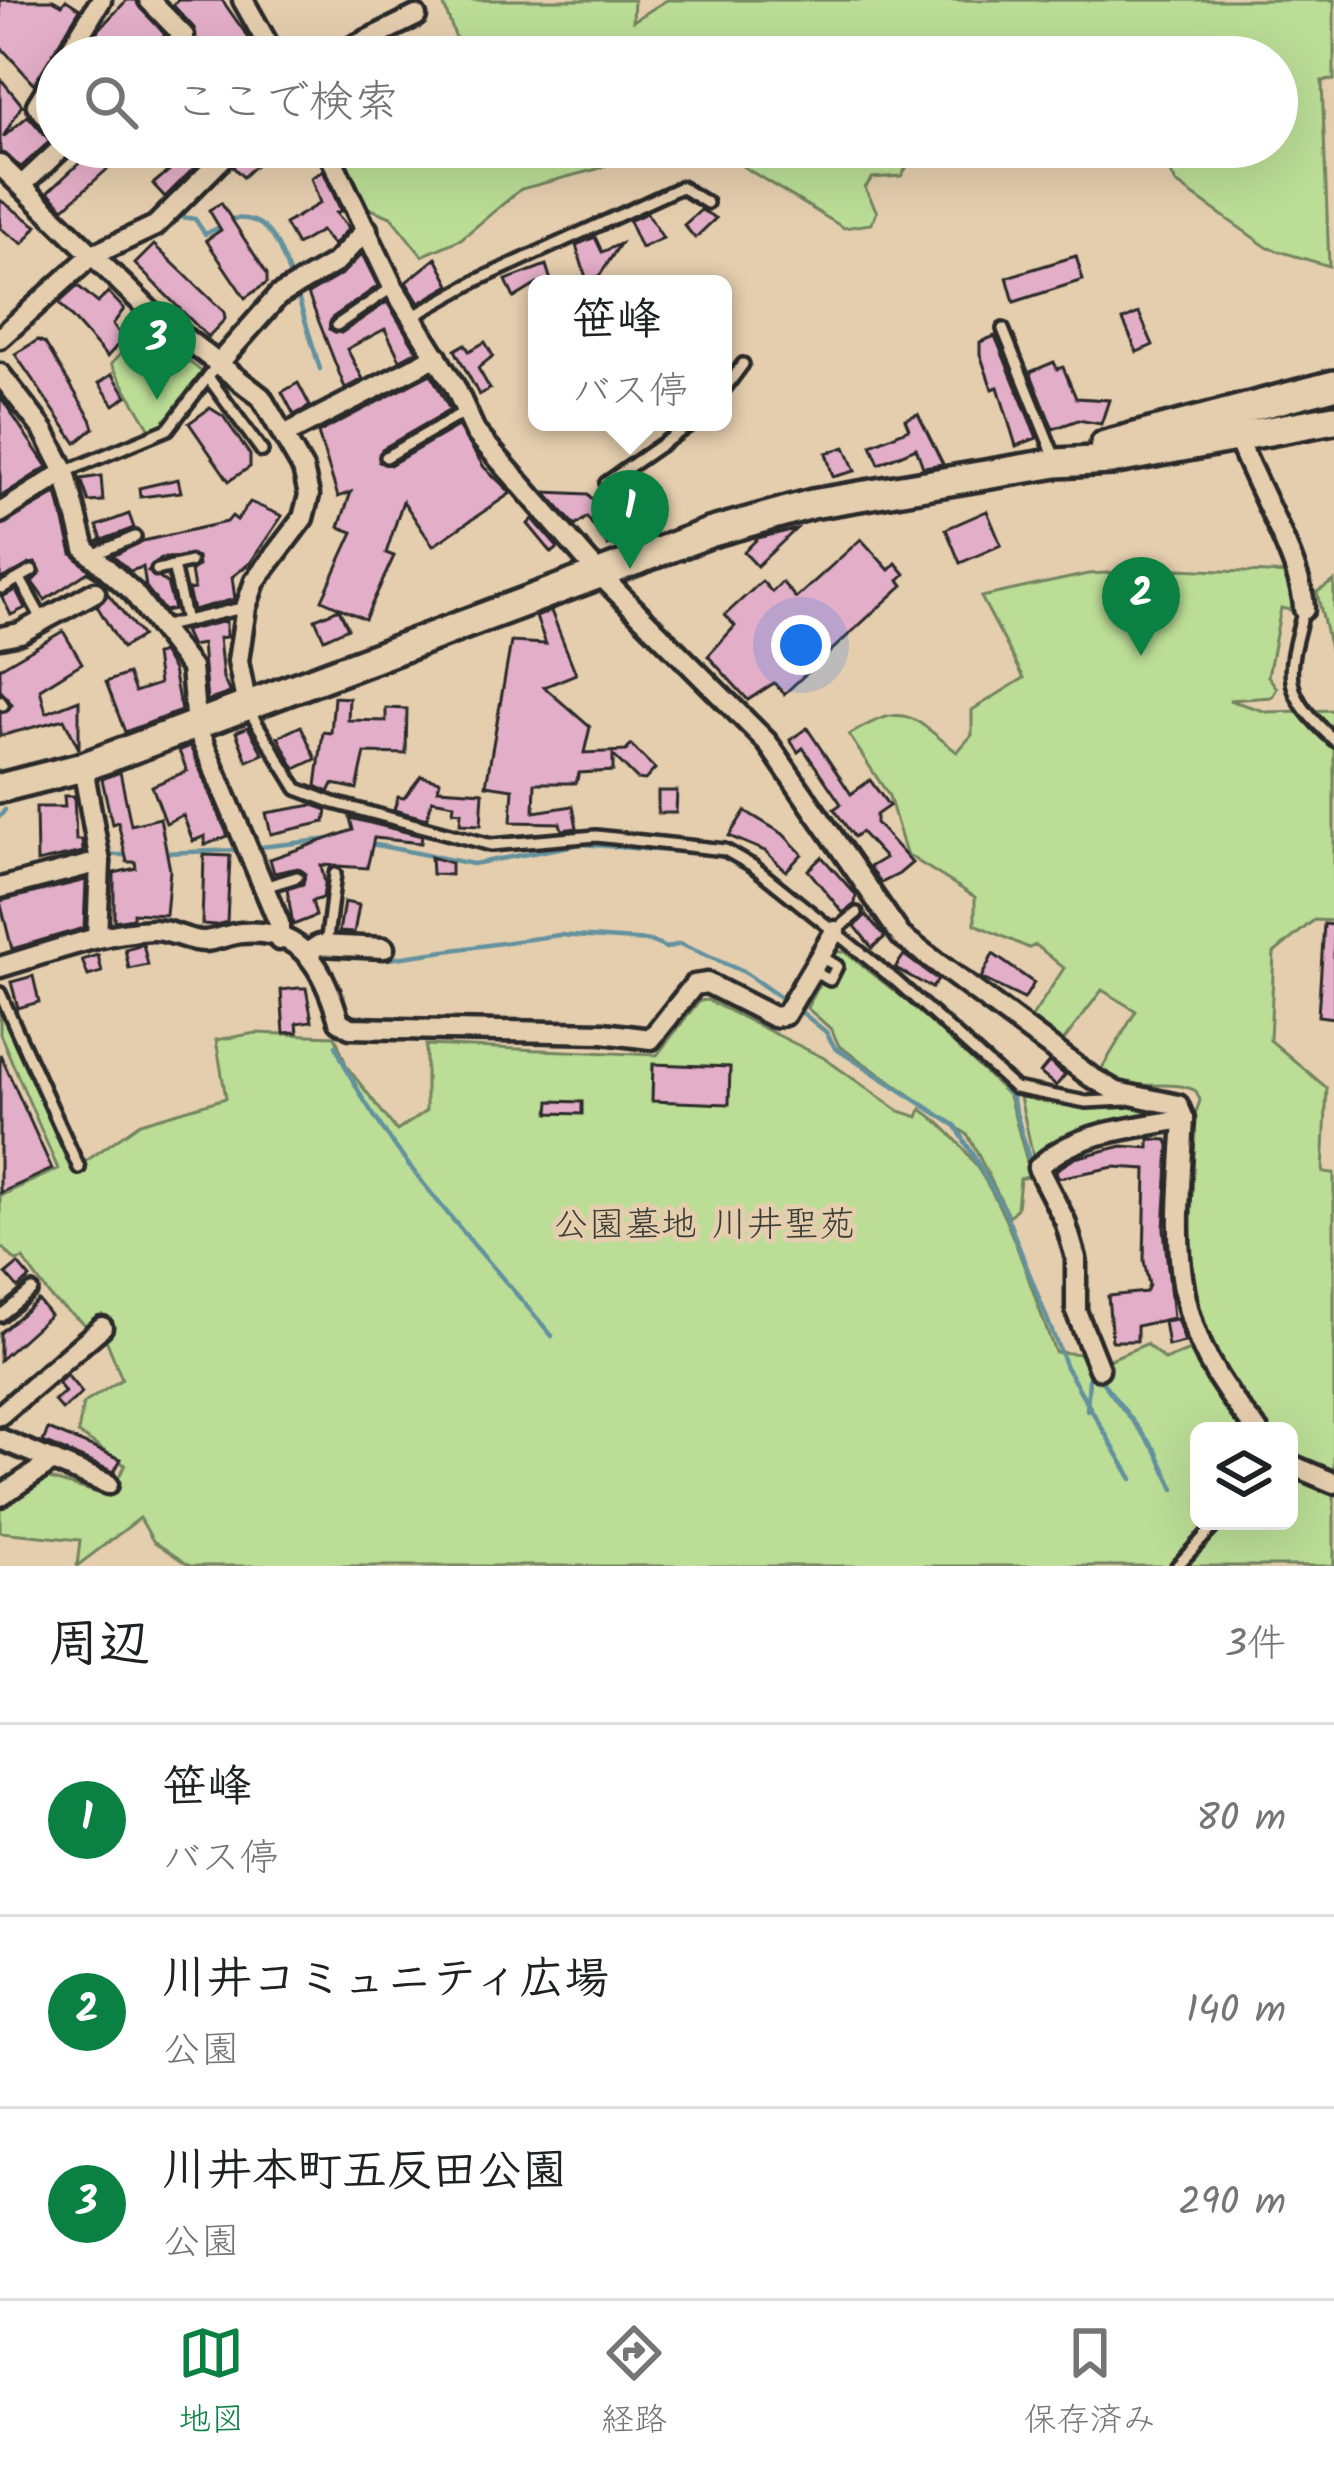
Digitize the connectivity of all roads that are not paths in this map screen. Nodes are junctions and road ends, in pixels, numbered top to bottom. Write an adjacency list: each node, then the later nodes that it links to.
1 (101, 0): 5 (street)
2 (149, 0): 6 (street)
3 (243, 0): 7 (street)
4 (416, 16): 8 (street)
5 (79, 36)
6 (184, 36)
7 (263, 36)
8 (375, 36)
9 (0, 165): 13 (street)
10 (40, 168): 13 (street)
11 (213, 168): 16 (street)
12 (336, 168): 15 (street)
13 (22, 185): 16 (street)
14 (707, 203): 18 (lane)
15 (367, 229): 17 (street); 24 (street)
16 (91, 256): 21 (street); 24 (street)
17 (393, 287): 18 (street); 19 (lane)
18 (410, 318): 22 (street)
19 (337, 325)
20 (1003, 329): 35 (lane)
21 (0, 338)
22 (437, 356): 28 (street); 32 (street)
23 (743, 364): 26 (lane)
24 (213, 371): 32 (street); 33 (lane); 36 (lane)
25 (0, 374): 36 (street)
26 (732, 379)
27 (1334, 385): 30 (street)
28 (466, 411): 34 (lane); 45 (street)
29 (1334, 419): 30 (street)
30 (1232, 422): 35 (street); 51 (street)
31 (681, 431): 40 (lane)
32 (286, 434): 50 (street)
33 (262, 452)
34 (386, 458)
35 (1057, 463): 40 (street)
36 (65, 472): 37 (street); 39 (street)
37 (0, 513)
38 (135, 537): 39 (lane)
39 (95, 554): 49 (street)
40 (649, 556): 45 (street)
41 (190, 562): 42 (lane)
42 (173, 566): 43 (lane); 53 (lane)
43 (157, 570)
44 (32, 572): 46 (lane)
45 (600, 575): 56 (street); 74 (street)
46 (20, 579): 47 (lane); 52 (lane)
47 (2, 588)
48 (95, 592): 49 (lane); 52 (street)
49 (133, 592): 54 (street)
50 (246, 607): 53 (lane); 56 (street)
51 (1304, 609): 58 (lane)
52 (42, 619): 55 (street)
53 (186, 621): 54 (lane)
54 (160, 627): 57 (street)
55 (0, 637)
56 (247, 707): 57 (street); 67 (lane)
57 (196, 726): 59 (street); 63 (street)
58 (1334, 740)
59 (83, 767): 60 (street); 61 (street)
60 (8, 790)
61 (100, 862): 64 (street); 68 (street)
62 (297, 877): 63 (lane)
63 (264, 886): 69 (street)
64 (0, 888)
65 (346, 888): 71 (lane)
66 (856, 913): 67 (lane)
67 (835, 931): 71 (street); 74 (lane)
68 (97, 938): 69 (street); 72 (street)
69 (279, 940): 71 (street)
70 (384, 948): 71 (street)
71 (317, 949)
72 (0, 968)
73 (0, 993): 76 (lane)
74 (1137, 1097): 75 (street)
75 (1184, 1118): 80 (street); 82 (street)
76 (79, 1168)
77 (32, 1290): 78 (lane)
78 (0, 1316)
79 (102, 1327): 81 (street)
80 (1099, 1369)
81 (0, 1415)
82 (1252, 1422)
83 (0, 1439): 84 (street)
84 (53, 1461): 89 (street); 90 (street)
85 (1298, 1468): 86 (street)
86 (1310, 1474): 87 (lane); 88 (street)
87 (1298, 1477)
88 (1334, 1483)
89 (108, 1484)
90 (0, 1496)
91 (1211, 1530): 92 (lane)
92 (1177, 1566)

